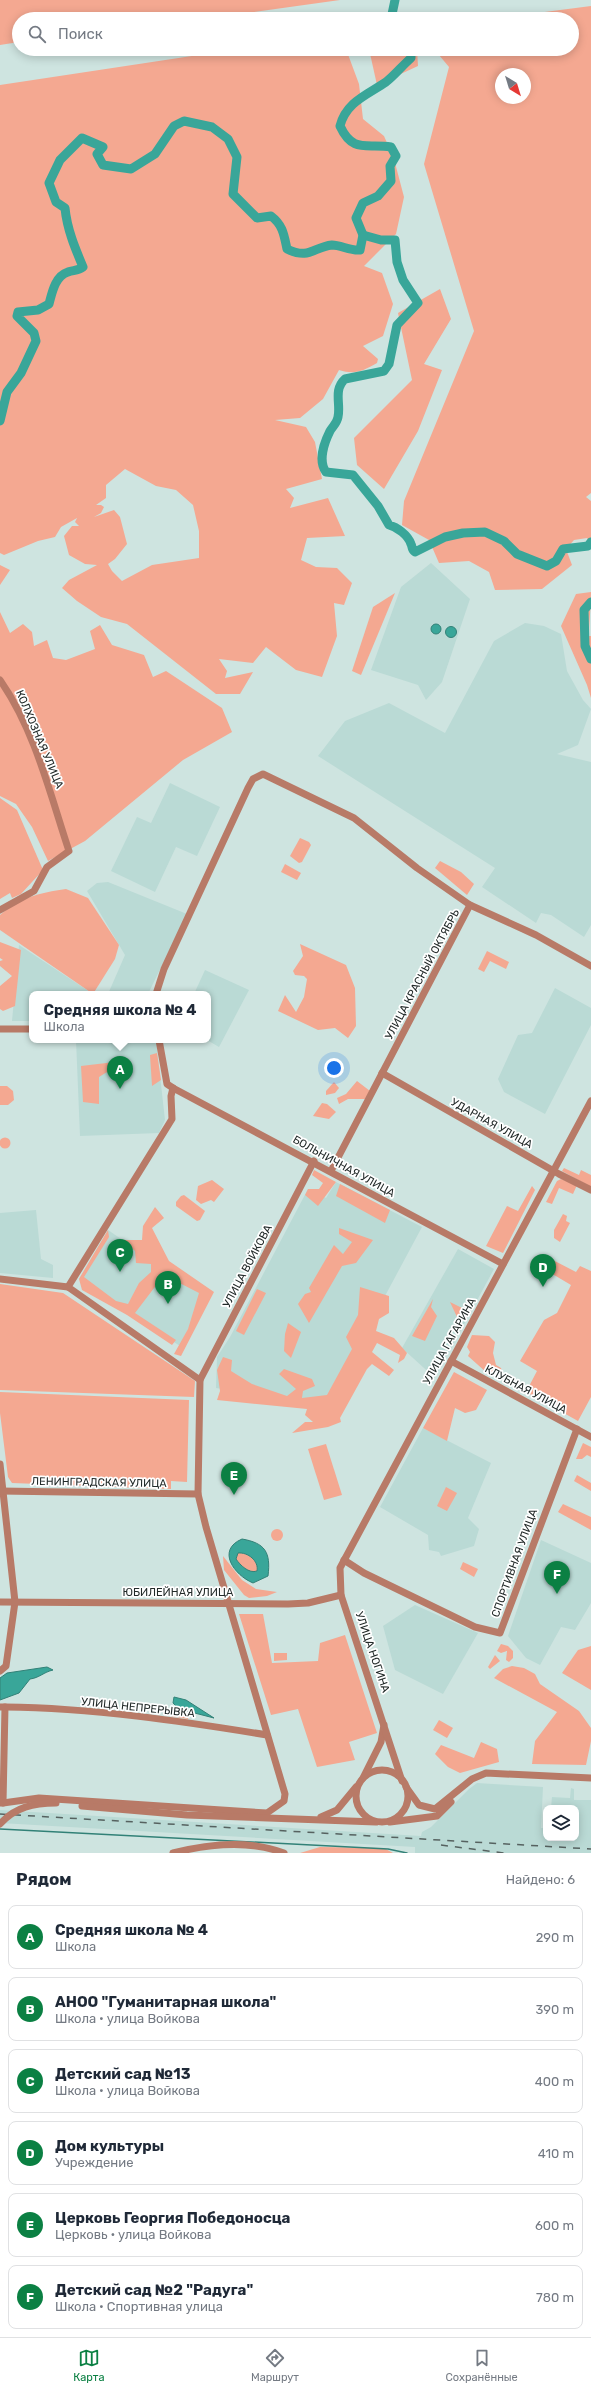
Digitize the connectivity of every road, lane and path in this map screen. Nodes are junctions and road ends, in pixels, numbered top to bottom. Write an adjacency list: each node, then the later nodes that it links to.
1 (0, 680): 3 (street, КОЛХОЗНАЯ УЛИЦА)
2 (470, 905): 4 (street); 5 (street, УЛИЦА КРАСНЫЙ ОКТЯБРЬ); 9 (street, УЛИЦА КРАСНЫЙ ОКТЯБРЬ)
3 (0, 910)
4 (591, 966)
5 (157, 991)
6 (0, 1029): 7 (street)
7 (29, 1029)
8 (160, 1043): 10 (street)
9 (382, 1073): 13 (street, УЛИЦА КРАСНЫЙ ОКТЯБРЬ); 14 (street, УДАРНАЯ УЛИЦА)
10 (173, 1088): 12 (street, БОЛЬНИЧНАЯ УЛИЦА); 18 (street)
11 (591, 1101): 14 (street, УЛИЦА ГАГАРИНА)
12 (314, 1162): 13 (street, БОЛЬНИЧНАЯ УЛИЦА); 20 (street, УЛИЦА ВОЙКОВА)
13 (331, 1171): 16 (street, БОЛЬНИЧНАЯ УЛИЦА)
14 (553, 1171): 15 (street, УДАРНАЯ УЛИЦА); 16 (street, УЛИЦА ГАГАРИНА)
15 (591, 1190)
16 (504, 1264): 19 (street, УЛИЦА ГАГАРИНА)
17 (0, 1279): 18 (street)
18 (68, 1287): 20 (street)
19 (451, 1361): 21 (street, КЛУБНАЯ УЛИЦА); 26 (street, УЛИЦА ГАГАРИНА)
20 (200, 1380): 25 (street, УЛИЦА ВОЙКОВА)
21 (577, 1429): 22 (street, КЛУБНАЯ УЛИЦА); 26 (street, СПОРТИВНАЯ УЛИЦА)
22 (591, 1437)
23 (0, 1464): 24 (street)
24 (2, 1491): 25 (street, ЛЕНИНГРАДСКАЯ УЛИЦА); 29 (street)
25 (198, 1494): 30 (street, УЛИЦА ВОЙКОВА)
26 (344, 1560): 27 (street, УЛИЦА ГАГАРИНА)
27 (341, 1595): 30 (street, ЮБИЛЕЙНАЯ УЛИЦА); 33 (street, УЛИЦА НОГИНА)
28 (0, 1602): 29 (street, ЮБИЛЕЙНАЯ УЛИЦА)
29 (15, 1602): 30 (street, ЮБИЛЕЙНАЯ УЛИЦА); 31 (street)
30 (230, 1603): 34 (street, УЛИЦА ВОЙКОВА)
31 (0, 1671)
32 (3, 1707): 34 (street, УЛИЦА НЕПРЕРЫВКА); 40 (street)
33 (383, 1717): 35 (street); 37 (street, УЛИЦА НОГИНА)
34 (267, 1735): 40 (street, УЛИЦА ВОЙКОВА)
35 (362, 1778): 37 (street); 38 (street)
36 (591, 1778): 39 (street)
37 (404, 1784): 39 (street); 43 (street)
38 (358, 1786): 41 (street); 42 (street)
39 (458, 1792): 43 (street)
40 (1, 1803)
41 (315, 1818): 42 (street); 44 (street, bridge)
42 (376, 1822): 43 (street)
43 (385, 1822)
44 (0, 1824)
45 (276, 1852): 46 (street); 47 (street)
46 (173, 1853)
47 (284, 1853)

